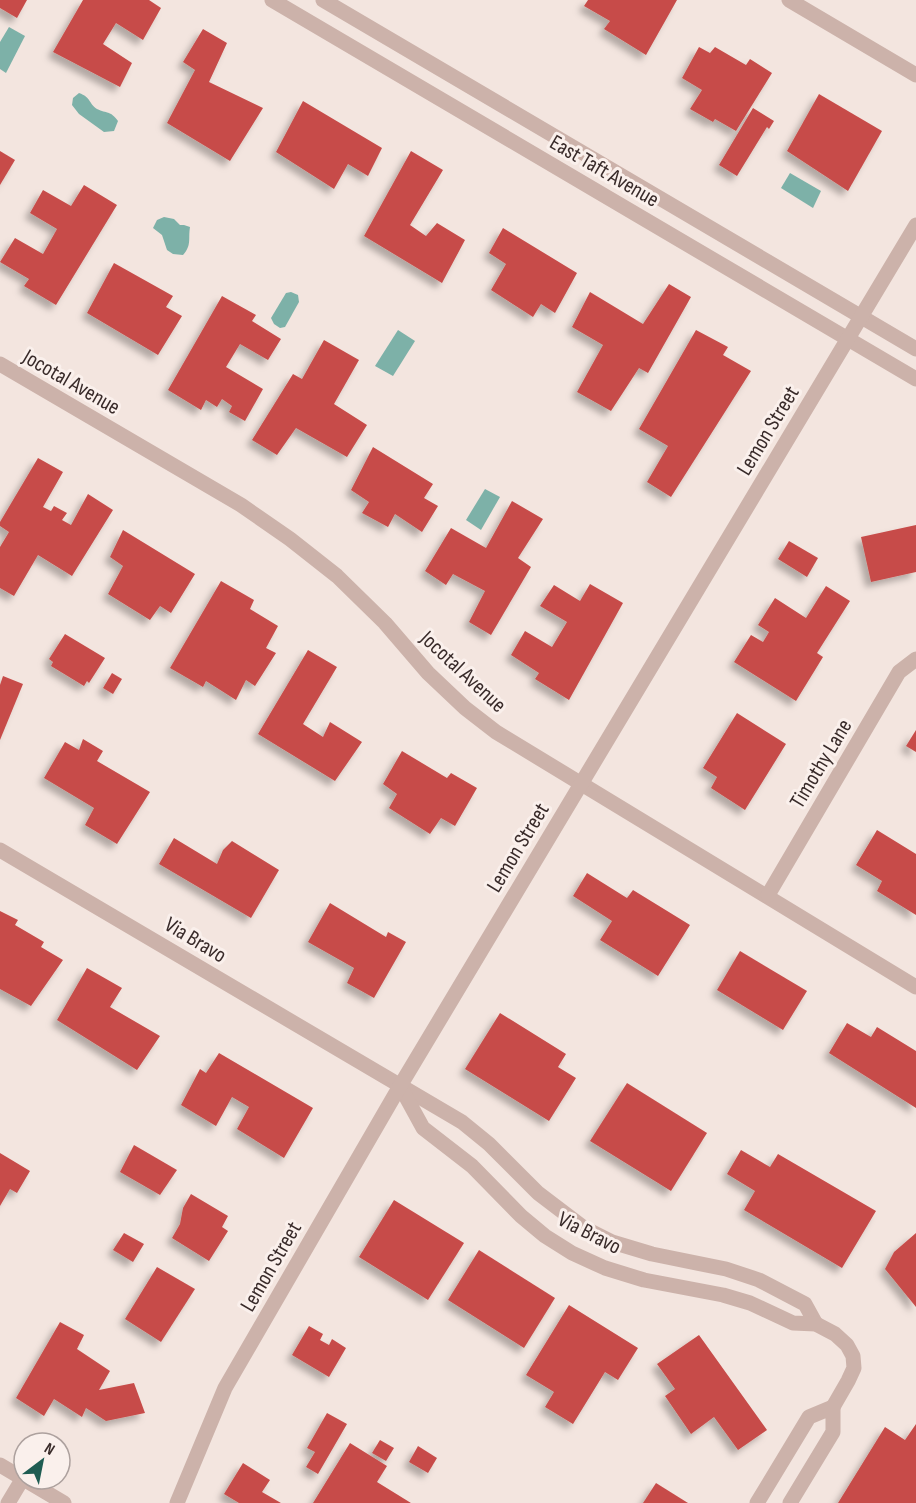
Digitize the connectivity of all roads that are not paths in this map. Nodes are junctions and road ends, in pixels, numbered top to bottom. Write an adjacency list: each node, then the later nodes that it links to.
1 (272, 0): 5 (street, East Taft Avenue)
2 (323, 0): 4 (street, East Taft Avenue)
3 (789, 0): 6 (street)
4 (392, 40): 5 (street); 8 (street, East Taft Avenue)
5 (379, 63): 9 (street, East Taft Avenue)
6 (916, 75)
7 (916, 225): 8 (street, Lemon Street)
8 (861, 317): 9 (street, Lemon Street); 10 (street, East Taft Avenue)
9 (848, 339): 12 (street, East Taft Avenue); 14 (street, Lemon Street)
10 (916, 350)
11 (0, 364): 14 (street, Jocotal Avenue)
12 (916, 379)
13 (916, 658): 16 (street, Timothy Lane)
14 (580, 784): 16 (street, Jocotal Avenue); 18 (street, Lemon Street)
15 (0, 850): 18 (street, Via Bravo)
16 (768, 896): 17 (street, Jocotal Avenue)
17 (916, 987)
18 (400, 1086): 19 (street, Via Bravo); 19 (street, Via Bravo); 23 (street, Lemon Street)
19 (816, 1324): 20 (street, Via Bravo)
20 (833, 1407): 24 (street); 25 (street)
21 (44, 1491): 22 (street)
22 (64, 1503)
23 (177, 1503)
24 (758, 1503)
25 (790, 1503)

